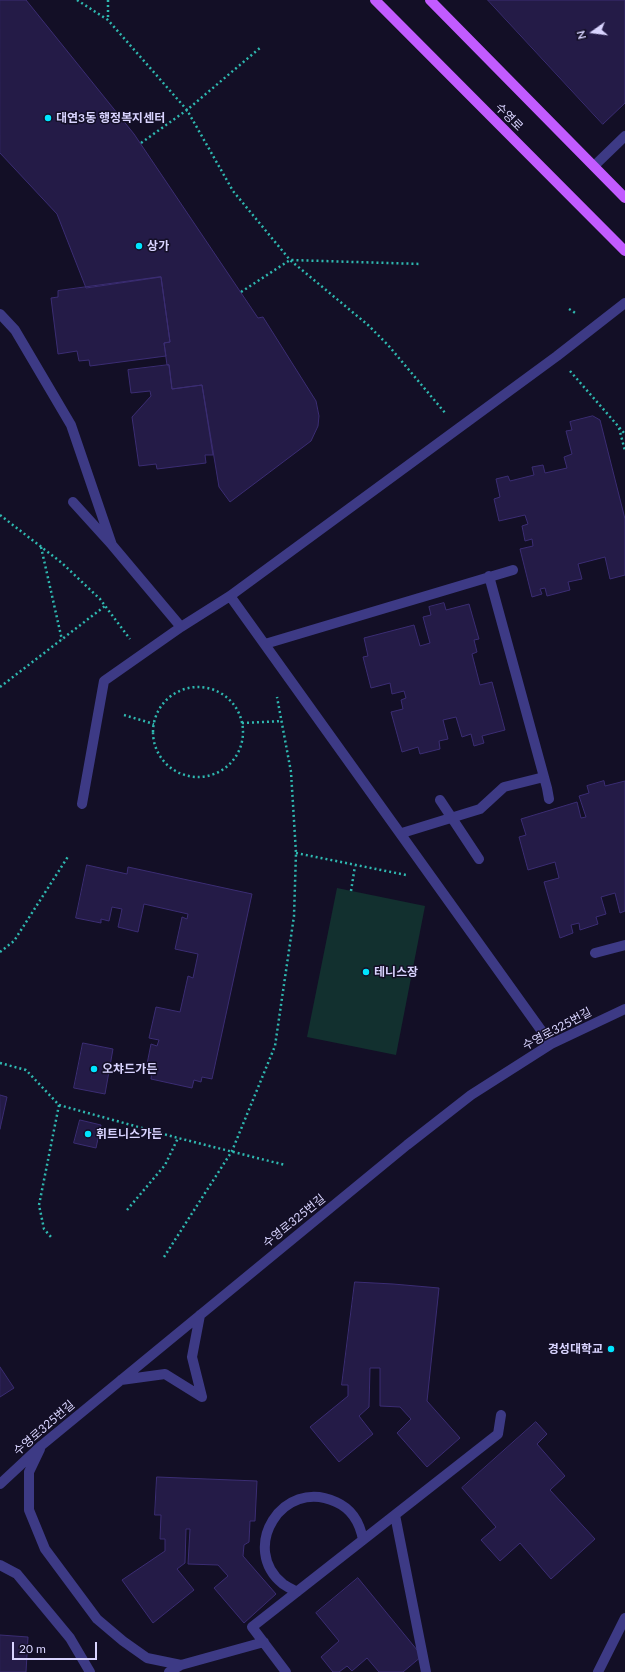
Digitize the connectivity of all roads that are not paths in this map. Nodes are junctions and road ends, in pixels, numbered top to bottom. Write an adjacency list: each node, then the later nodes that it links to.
1 (375, 0): 6 (main road, 수영로)
2 (430, 0): 4 (main road)
3 (625, 136): 4 (street)
4 (594, 166): 5 (main road)
5 (625, 198)
6 (625, 251)
7 (625, 303): 13 (street)
8 (0, 314): 10 (street)
9 (73, 502): 10 (street)
10 (112, 545): 14 (street)
11 (513, 570): 12 (street)
12 (489, 576): 15 (street); 16 (street)
13 (230, 596): 14 (street); 15 (street)
14 (181, 627): 19 (street)
15 (265, 644): 21 (street)
16 (544, 777): 17 (street); 20 (street)
17 (549, 799)
18 (440, 800): 20 (street)
19 (82, 804)
20 (451, 818): 21 (street); 22 (street)
21 (402, 834): 26 (street)
22 (478, 859)
23 (625, 945): 24 (street)
24 (595, 953)
25 (625, 1009): 26 (street, 수영로325번길)
26 (552, 1044): 27 (street, 수영로325번길)
27 (200, 1315): 28 (street, 수영로325번길); 28 (street)
28 (121, 1380): 30 (street, 수영로325번길)
29 (501, 1415): 32 (street)
30 (42, 1445): 31 (street, 수영로325번길); 38 (street)
31 (0, 1484)
32 (395, 1515): 33 (street); 42 (street)
33 (363, 1540): 35 (street); 35 (street)
34 (0, 1565): 39 (street)
35 (296, 1592): 37 (street)
36 (625, 1618): 43 (street)
37 (264, 1642): 38 (street); 41 (street)
38 (181, 1665): 40 (street)
39 (90, 1672)
40 (169, 1672)
41 (286, 1672)
42 (426, 1672)
43 (598, 1672)

